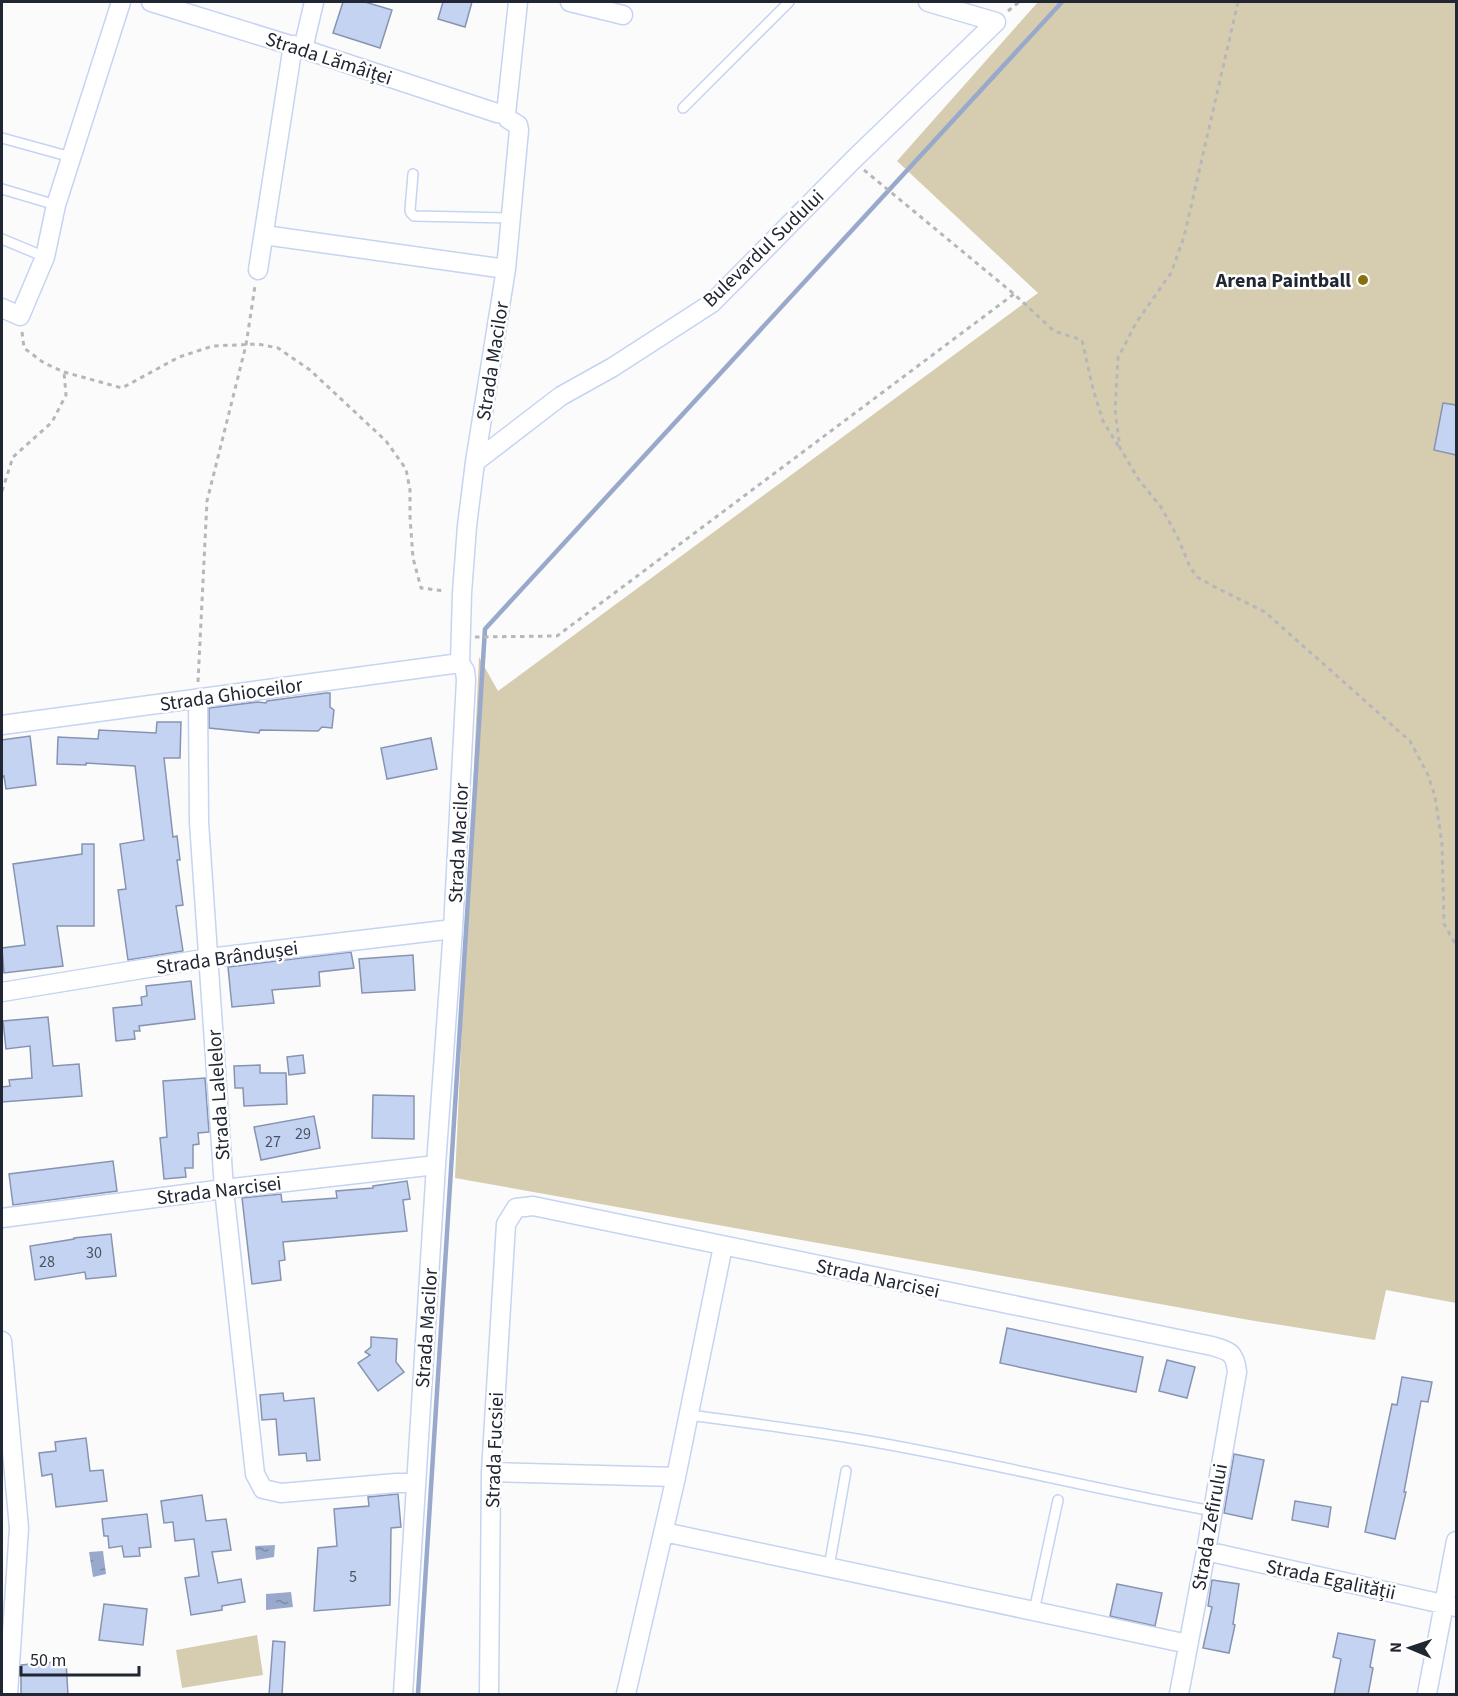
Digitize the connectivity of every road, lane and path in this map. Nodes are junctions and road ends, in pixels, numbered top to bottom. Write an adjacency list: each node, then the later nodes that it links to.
1 (121, 2): 14 (street)
2 (151, 2): 10 (street, Strada Lămâiței)
3 (314, 2): 10 (street)
4 (518, 2): 12 (street)
5 (570, 2): 9 (street)
6 (789, 2): 11 (lane)
7 (928, 2): 15 (street, Bulevardul Sudului)
8 (1238, 2): 30 (path)
9 (623, 15)
10 (298, 47): 12 (street, Strada Lămâiței); 20 (street)
11 (683, 108)
12 (506, 114): 19 (street, Strada Macilor)
13 (2, 138): 14 (lane)
14 (71, 157): 18 (street)
15 (853, 160): 25 (path); 31 (street, Bulevardul Sudului)
16 (413, 174): 19 (lane)
17 (2, 189): 18 (lane)
18 (56, 204): 22 (street)
19 (511, 218): 23 (street, Strada Macilor)
20 (264, 235): 23 (street); 24 (street)
21 (2, 239): 22 (lane)
22 (45, 257): 27 (street)
23 (506, 269): 31 (street, Strada Macilor)
24 (258, 270): 28 (path)
25 (1014, 294): 30 (path); 34 (path)
26 (2, 308): 27 (street)
27 (20, 316): 29 (path)
28 (246, 345): 29 (path); 33 (path); 36 (path)
29 (64, 372): 32 (path)
30 (1120, 448): 39 (path)
31 (475, 462): 33 (street, Strada Macilor)
32 (2, 491)
33 (462, 592): 35 (street, Strada Macilor)
34 (477, 637)
35 (460, 663): 36 (street, Strada Ghioceilor); 38 (street, Strada Macilor)
36 (198, 698): 37 (street, Strada Ghioceilor); 40 (street, Strada Lalelelor)
37 (2, 725)
38 (453, 929): 40 (street, Strada Brândușei); 42 (street, Strada Macilor)
39 (1456, 945)
40 (209, 958): 41 (street, Strada Brândușei); 43 (street, Strada Lalelelor)
41 (2, 992)
42 (436, 1165): 43 (street, Strada Narcisei); 53 (street, Strada Macilor)
43 (224, 1189): 45 (street, Strada Narcisei); 53 (street, Strada Lalelelor)
44 (516, 1208): 46 (street, Strada Narcisei); 51 (street, Strada Fucsiei)
45 (2, 1218)
46 (723, 1246): 48 (street, Strada Narcisei); 49 (street)
47 (2, 1341): 56 (street)
48 (1236, 1360): 55 (street, Strada Zefirului)
49 (689, 1415): 52 (street); 55 (lane)
50 (846, 1471): 60 (lane)
51 (491, 1472): 52 (street); 66 (street, Strada Fucsiei)
52 (676, 1477): 57 (street)
53 (416, 1483): 65 (street, Strada Macilor)
54 (1058, 1500): 62 (lane)
55 (1213, 1511): 58 (street, Strada Zefirului)
56 (10, 1529): 64 (street)
57 (664, 1532): 60 (street); 67 (street)
58 (1206, 1551): 61 (street, Strada Egalității); 63 (street, Strada Zefirului)
59 (1455, 1552): 61 (street)
60 (829, 1567): 62 (street)
61 (1451, 1605): 69 (street)
62 (1034, 1611): 63 (street)
63 (1188, 1644): 68 (street, Strada Zefirului)
64 (8, 1695)
65 (403, 1695)
66 (489, 1695)
67 (626, 1695)
68 (1179, 1695)
69 (1427, 1695)

